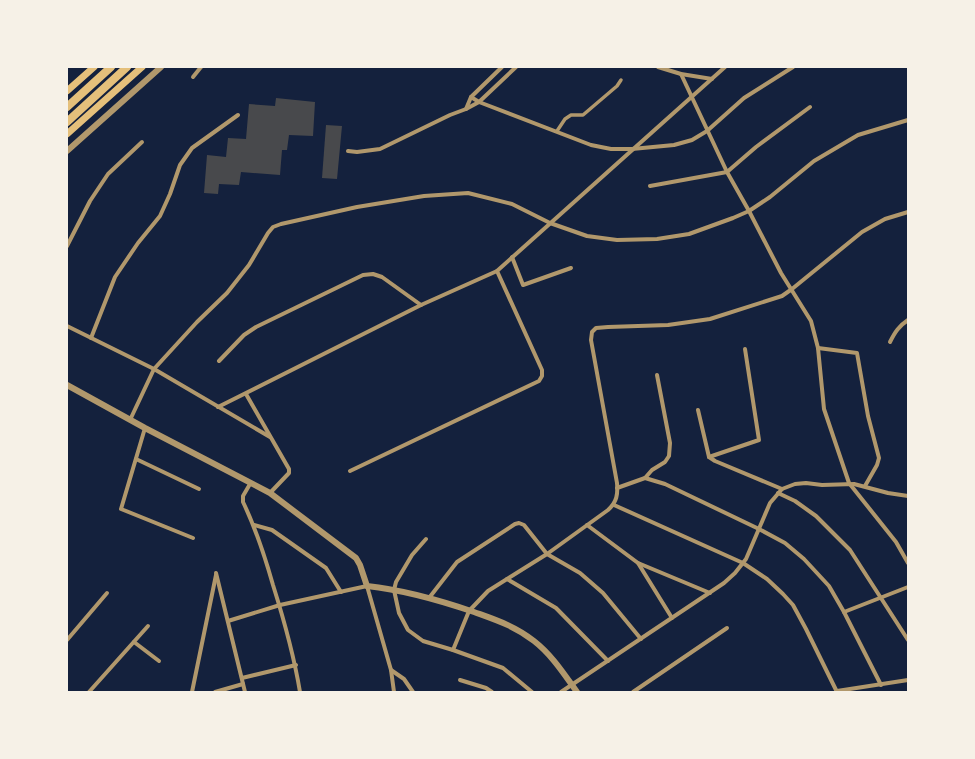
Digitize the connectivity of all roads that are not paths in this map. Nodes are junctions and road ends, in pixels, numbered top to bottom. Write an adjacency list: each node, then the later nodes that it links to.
1 (94, 67): 16 (main road)
2 (111, 67): 17 (highway)
3 (127, 67): 27 (highway)
4 (142, 67): 30 (main road)
5 (161, 67): 33 (street)
6 (201, 67): 13 (street)
7 (502, 67): 19 (street)
8 (516, 67): 21 (street)
9 (658, 67): 12 (street)
10 (725, 67): 14 (street)
11 (793, 67): 29 (street)
12 (681, 74): 14 (street); 18 (street)
13 (192, 77)
14 (712, 78): 18 (street)
15 (621, 80): 28 (street)
16 (67, 91)
17 (81, 94): 20 (highway); 22 (highway)
18 (691, 96): 29 (street); 32 (street)
19 (471, 97): 21 (street); 24 (street)
20 (67, 100)
21 (479, 102): 24 (street); 28 (street)
22 (67, 107)
23 (810, 107): 35 (street)
24 (466, 109): 34 (street)
25 (238, 116): 48 (street)
26 (908, 120): 37 (street)
27 (67, 122)
28 (557, 131): 32 (street)
29 (707, 131): 32 (street); 35 (street)
30 (67, 134)
31 (142, 142): 40 (street)
32 (632, 149): 39 (street)
33 (67, 151)
34 (348, 151)
35 (727, 172): 36 (street); 37 (street)
36 (650, 186)
37 (749, 210): 39 (street); 44 (street)
38 (908, 212): 44 (street)
39 (550, 222): 41 (street); 53 (street)
40 (67, 246)
41 (512, 257): 42 (street); 43 (street)
42 (571, 268)
43 (497, 271): 45 (street); 64 (street)
44 (792, 289): 50 (street); 69 (street)
45 (421, 305): 52 (street); 56 (street)
46 (908, 320): 49 (street)
47 (67, 326): 48 (street)
48 (91, 338): 53 (street)
49 (890, 342)
50 (818, 348): 66 (street); 68 (street)
51 (745, 349): 62 (street)
52 (219, 361)
53 (154, 369): 57 (street); 59 (street)
54 (656, 375): 65 (street)
55 (67, 385): 59 (street)
56 (246, 394): 57 (street); 61 (street)
57 (218, 407): 61 (street)
58 (698, 410): 62 (street)
59 (130, 420): 60 (street)
60 (145, 428): 63 (street); 67 (street)
61 (270, 437): 72 (street)
62 (709, 457): 71 (street)
63 (136, 459): 70 (street); 79 (street)
64 (350, 472)
65 (645, 478): 69 (street); 78 (street)
66 (849, 483): 68 (street); 71 (street); 84 (street)
67 (250, 484): 72 (street); 76 (street)
68 (865, 486): 74 (street)
69 (617, 488): 75 (street)
70 (198, 489)
71 (782, 489): 73 (street)
72 (270, 493): 86 (street)
73 (778, 493): 78 (street); 93 (street)
74 (908, 496)
75 (614, 505): 77 (street); 83 (street)
76 (254, 525): 89 (street); 94 (street)
77 (587, 525): 81 (street); 82 (street)
78 (759, 529): 83 (street); 96 (street)
79 (193, 538)
80 (426, 539): 88 (street)
81 (547, 554): 85 (street); 92 (street); 101 (street)
82 (638, 562): 91 (street); 97 (street)
83 (743, 563): 91 (street); 128 (street)
84 (908, 563)
85 (507, 578): 95 (street); 107 (street)
86 (367, 586): 88 (street); 89 (street); 109 (street)
87 (908, 588): 93 (street)
88 (394, 590): 92 (street); 105 (street)
89 (341, 592): 94 (street)
90 (107, 593): 102 (street)
91 (710, 593): 97 (street)
92 (429, 598): 95 (street)
93 (882, 598): 96 (street); 103 (street)
94 (280, 605): 98 (street); 108 (street)
95 (470, 611): 105 (street); 114 (street)
96 (844, 612): 115 (street)
97 (672, 618): 101 (street)
98 (228, 620): 110 (street); 117 (street)
99 (148, 626): 104 (street)
100 (727, 628): 127 (street)
101 (641, 639): 107 (street)
102 (67, 640)
103 (908, 640)
104 (134, 642): 106 (street); 116 (street)
105 (453, 650): 124 (street)
106 (159, 661)
107 (608, 661): 114 (street)
108 (296, 665): 110 (street); 120 (street)
109 (390, 670): 121 (street); 122 (street)
110 (242, 678): 113 (street)
111 (460, 680): 123 (street)
112 (908, 680): 115 (street)
113 (243, 684): 118 (street); 119 (street)
114 (572, 685): 125 (street); 126 (street)
115 (881, 685): 128 (street)
116 (89, 692)
117 (192, 692)
118 (215, 692)
119 (245, 692)
120 (300, 692)
121 (394, 692)
122 (412, 692)
123 (492, 692)
124 (532, 692)
125 (561, 692)
126 (577, 692)
127 (633, 692)
128 (837, 692)

